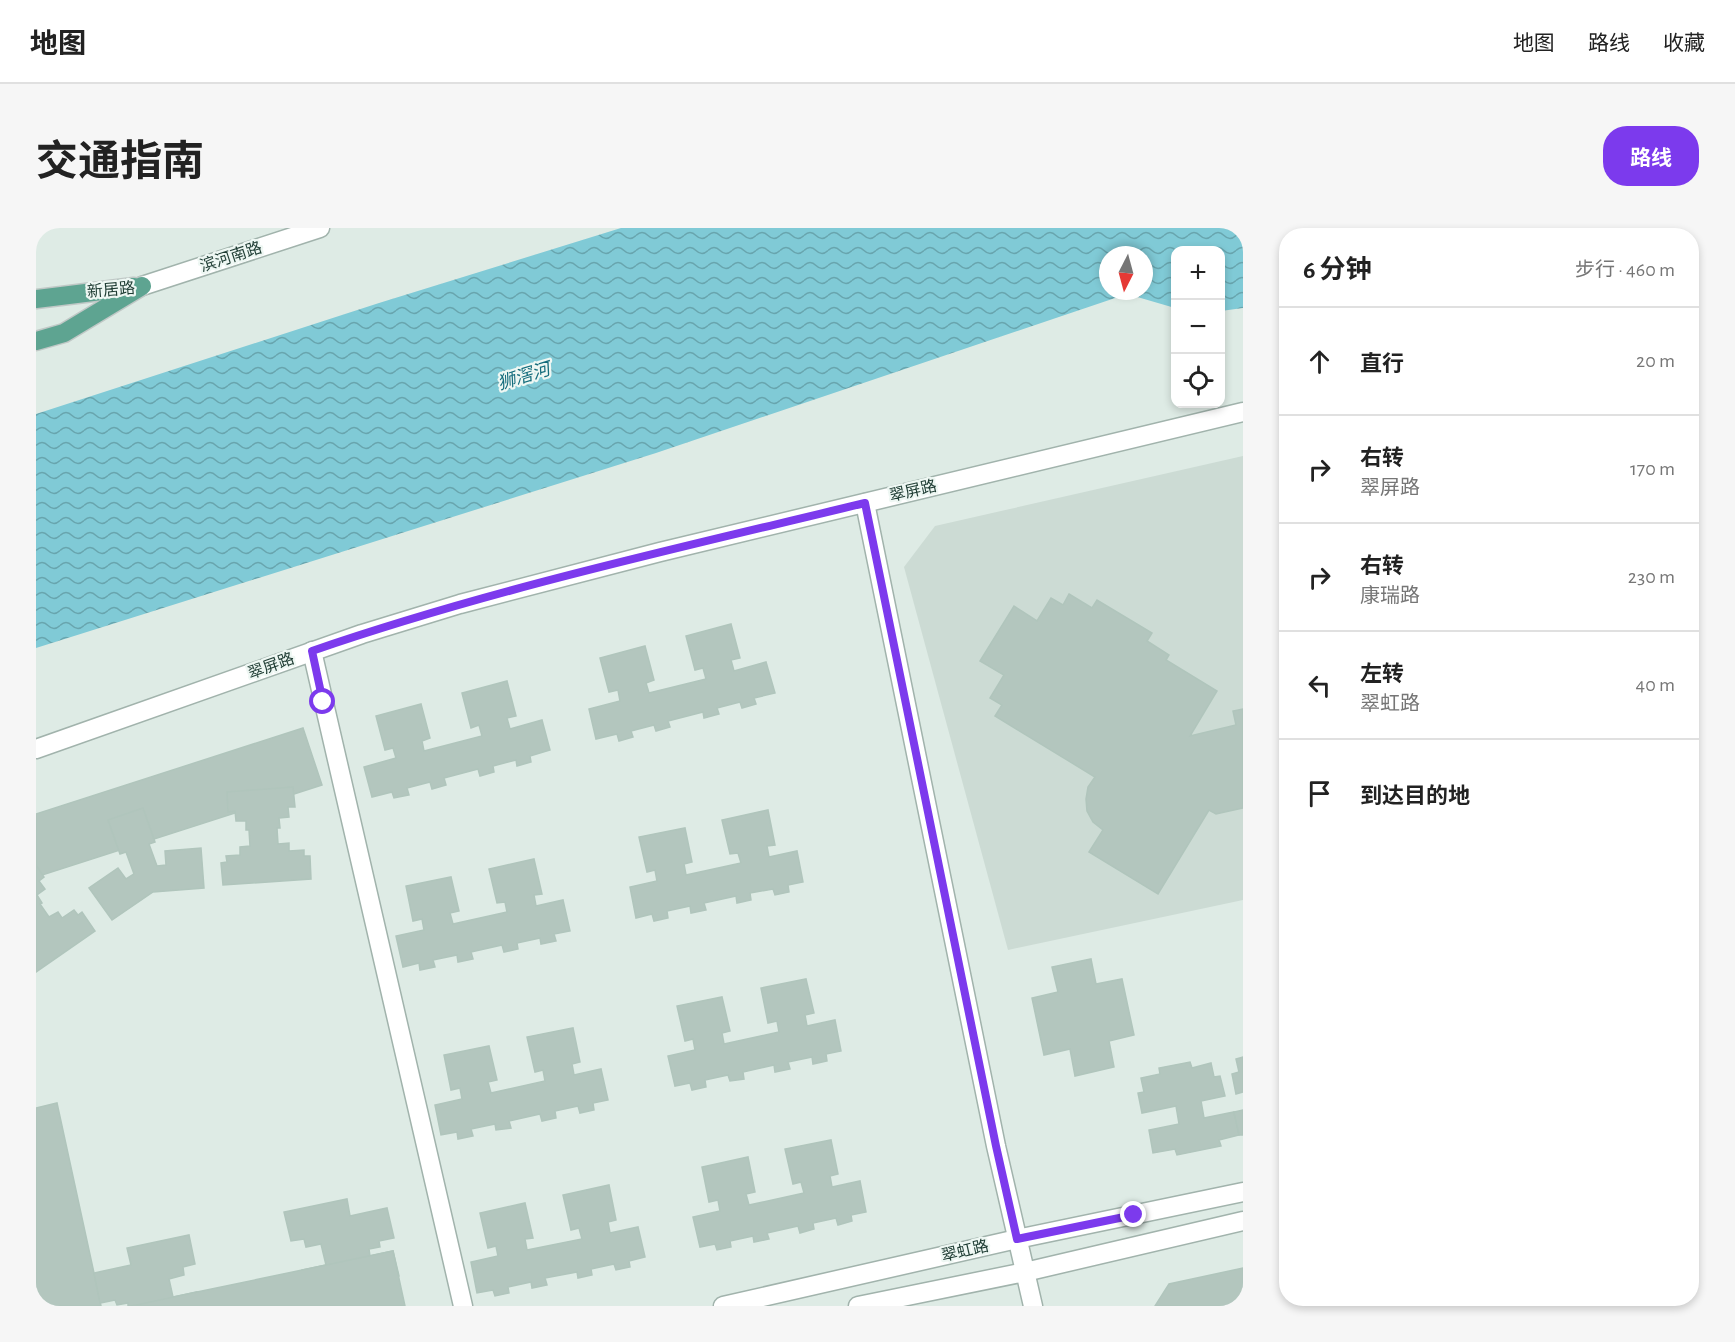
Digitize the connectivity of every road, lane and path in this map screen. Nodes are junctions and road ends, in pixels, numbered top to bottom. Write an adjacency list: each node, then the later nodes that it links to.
1 (311, 230): 2 (street, 滨河南路)
2 (142, 286): 3 (main road, 新居路); 4 (main road, 新居路)
3 (36, 299)
4 (36, 341)
5 (1243, 412): 6 (street, 翠屏路)
6 (865, 503): 7 (street, 翠屏路); 11 (street)
7 (312, 651): 8 (street, 翠屏路); 13 (street)
8 (36, 749)
9 (1243, 1192): 11 (street, 翠虹路)
10 (1243, 1221): 12 (street, 翠虹路)
11 (1017, 1239): 12 (street); 14 (street, 翠虹路)
12 (1025, 1272): 15 (street, 翠虹路); 16 (street)
13 (463, 1306)
14 (723, 1306)
15 (858, 1306)
16 (1033, 1306)

